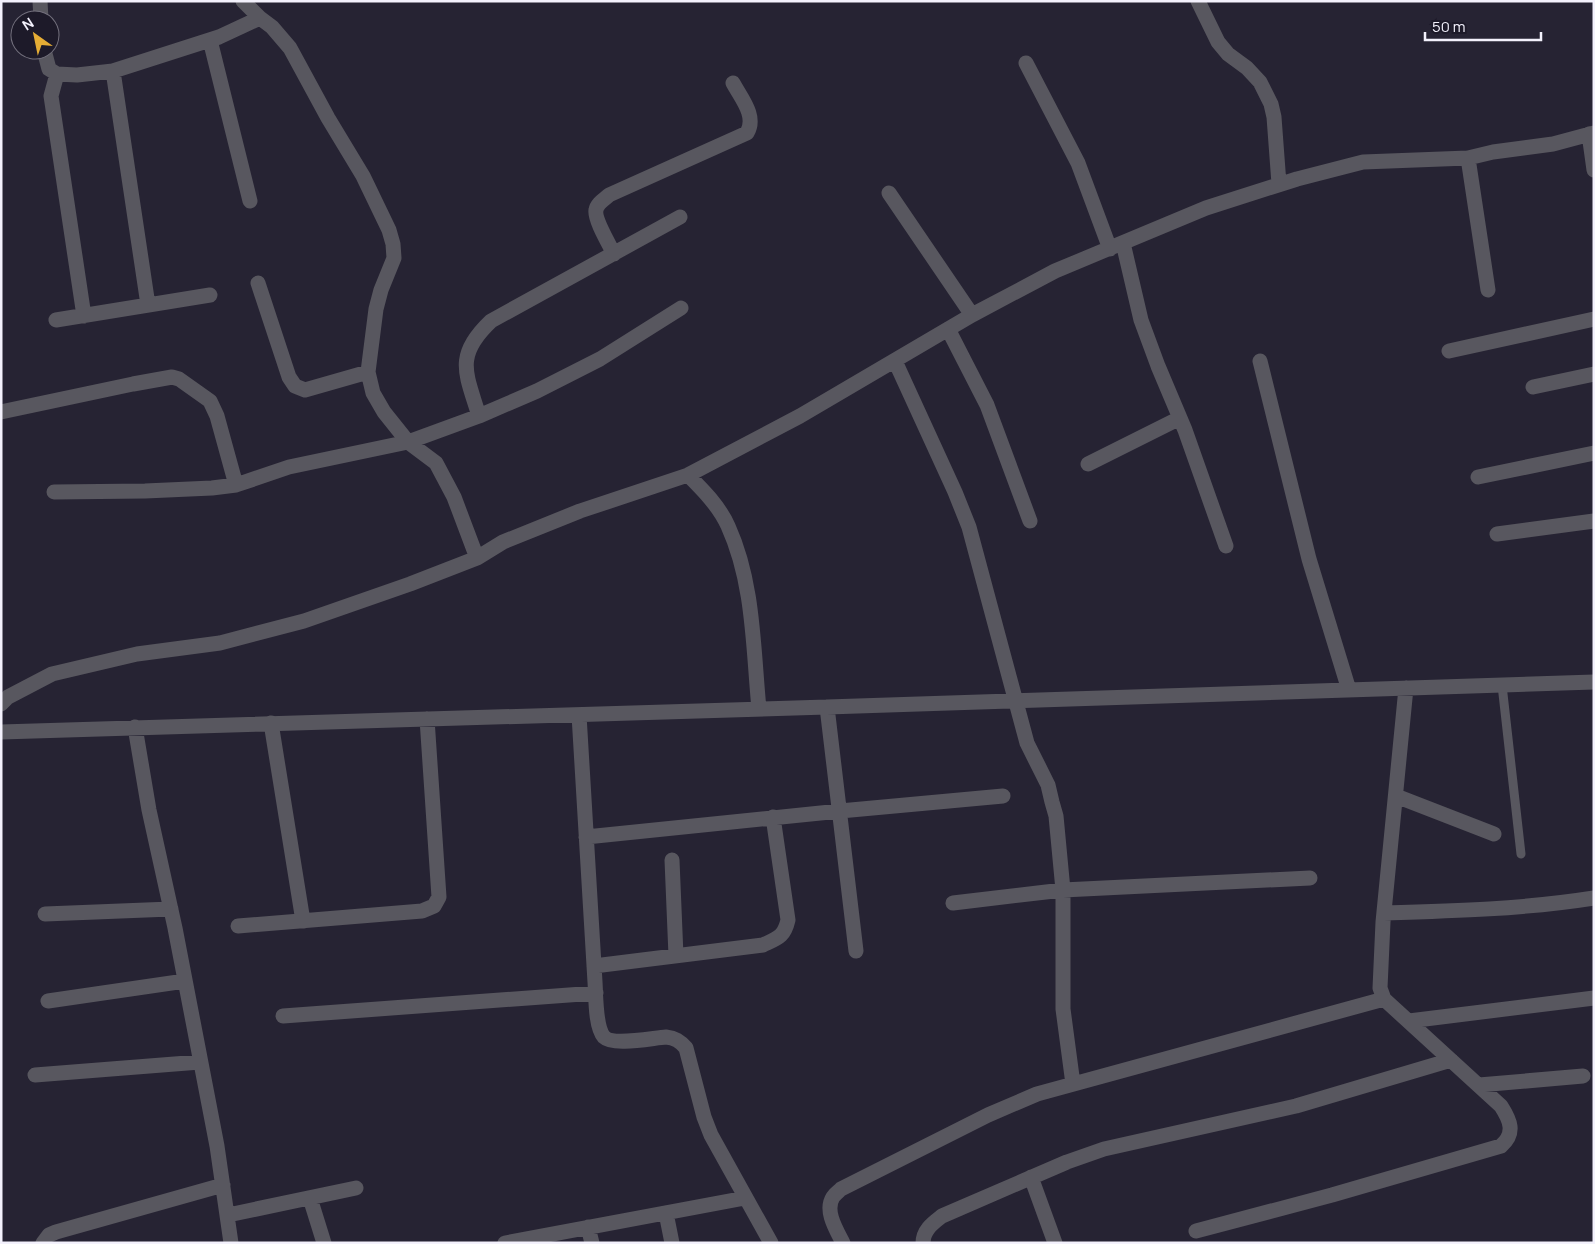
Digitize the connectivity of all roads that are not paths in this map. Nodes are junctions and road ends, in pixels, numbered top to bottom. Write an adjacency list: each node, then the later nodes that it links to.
1 (243, 1): 3 (street)
2 (1198, 1): 13 (street)
3 (260, 18): 4 (street); 32 (street)
4 (210, 40): 7 (street); 15 (street)
5 (47, 60): 8 (street)
6 (1026, 63): 17 (street)
7 (113, 71): 8 (street); 22 (street)
8 (57, 74): 25 (street)
9 (733, 83): 18 (street)
10 (1591, 134): 11 (street); 12 (street)
11 (1468, 158): 13 (street); 20 (street)
12 (1594, 170)
13 (1279, 184): 17 (street)
14 (889, 193): 24 (street)
15 (250, 200)
16 (680, 217): 18 (street)
17 (1117, 246): 24 (street); 37 (street)
18 (614, 254): 36 (street)
19 (258, 283): 32 (street)
20 (1488, 290)
21 (210, 295): 22 (street)
22 (148, 305): 25 (street)
23 (681, 308): 36 (street)
24 (972, 315): 28 (street)
25 (84, 316): 26 (street)
26 (56, 320)
27 (1594, 320): 29 (street)
28 (948, 329): 30 (street); 45 (street)
29 (1449, 351)
30 (895, 361): 41 (street); 54 (street)
31 (1260, 361): 53 (street)
32 (368, 372): 38 (street)
33 (1594, 374): 34 (street)
34 (1533, 387)
35 (1, 412): 43 (street)
36 (479, 416): 38 (street)
37 (1180, 418): 40 (street); 48 (street)
38 (408, 442): 43 (street); 49 (street)
39 (1594, 453): 42 (street)
40 (1088, 464)
41 (688, 475): 49 (street); 57 (street)
42 (1478, 477)
43 (236, 485): 44 (street)
44 (54, 492)
45 (1030, 521)
46 (1594, 521): 47 (street)
47 (1497, 534)
48 (1226, 546)
49 (477, 558): 55 (street)
50 (1594, 682): 51 (street)
51 (1502, 685): 52 (street); 69 (lane)
52 (1406, 688): 53 (street); 64 (street)
53 (1349, 690): 54 (street)
54 (1014, 700): 56 (street); 72 (street)
55 (1, 704)
56 (826, 707): 57 (street); 65 (street)
57 (759, 709): 58 (street)
58 (579, 715): 59 (street); 68 (street)
59 (427, 719): 60 (street); 78 (street)
60 (271, 723): 61 (street); 78 (street)
61 (135, 727): 62 (street); 75 (street)
62 (1, 732)
63 (1003, 796): 65 (street)
64 (1396, 796): 67 (street); 76 (street)
65 (840, 811): 66 (street); 80 (street)
66 (773, 818): 68 (street); 81 (street)
67 (1494, 834)
68 (586, 837): 82 (street)
69 (1521, 854)
70 (672, 860): 81 (street)
71 (1310, 878): 72 (street)
72 (1064, 890): 74 (street); 94 (street)
73 (1594, 898): 76 (street)
74 (953, 903)
75 (171, 909): 77 (street); 83 (street)
76 (1384, 913): 86 (street)
77 (46, 914)
78 (303, 921): 79 (street)
79 (238, 926)
80 (856, 952)
81 (676, 956): 82 (street)
82 (594, 966): 84 (street)
83 (185, 981): 87 (street); 91 (street)
84 (596, 993): 88 (street); 100 (street)
85 (1594, 998): 89 (street)
86 (1384, 1000): 89 (street); 94 (street)
87 (48, 1001)
88 (283, 1016)
89 (1409, 1021): 90 (street)
90 (1451, 1060): 95 (street); 96 (street)
91 (200, 1062): 92 (street); 97 (street)
92 (35, 1075)
93 (1583, 1076): 95 (street)
94 (1073, 1084): 112 (street)
95 (1479, 1085): 104 (street)
96 (1031, 1178): 113 (street); 114 (street)
97 (223, 1185): 102 (street); 105 (street)
98 (356, 1188): 99 (street)
99 (310, 1198): 102 (street); 107 (street)
100 (745, 1198): 101 (street); 111 (street)
101 (666, 1213): 103 (street); 110 (street)
102 (228, 1215): 106 (street)
103 (588, 1227): 108 (street); 109 (street)
104 (1196, 1231)
105 (44, 1243)
106 (231, 1243)
107 (324, 1243)
108 (507, 1243)
109 (592, 1243)
110 (672, 1243)
111 (771, 1243)
112 (843, 1243)
113 (923, 1243)
114 (1055, 1243)

